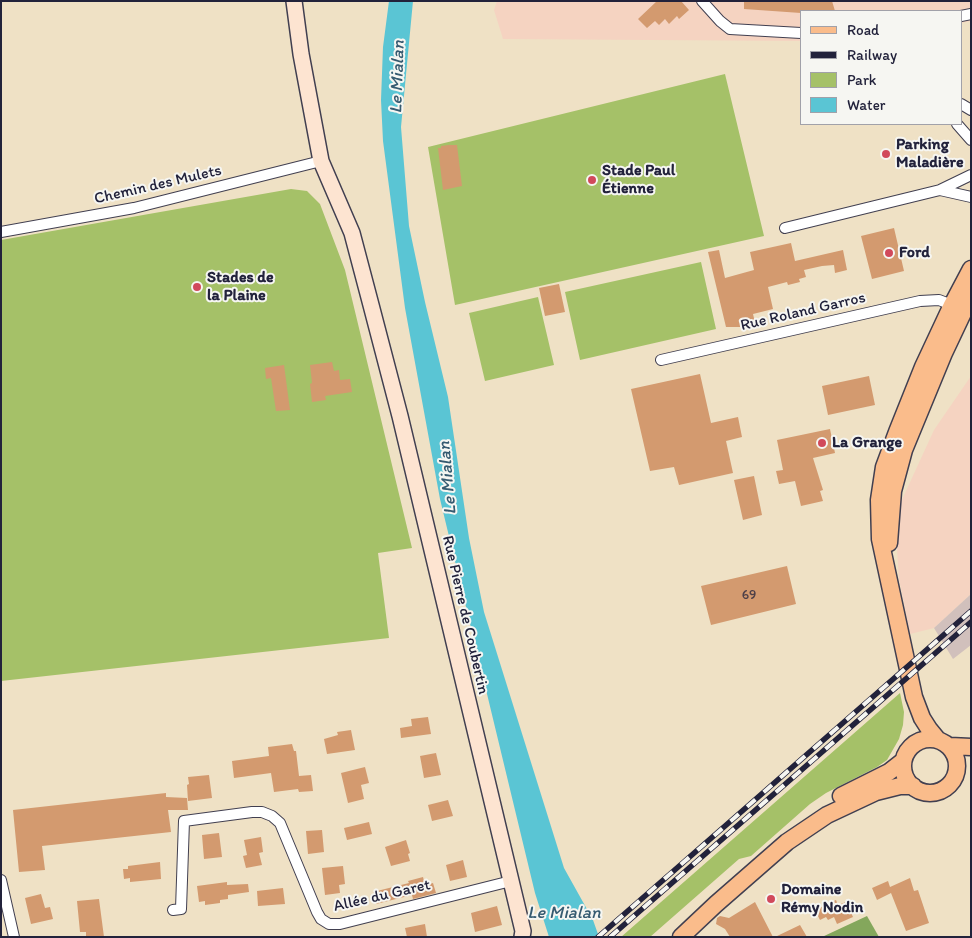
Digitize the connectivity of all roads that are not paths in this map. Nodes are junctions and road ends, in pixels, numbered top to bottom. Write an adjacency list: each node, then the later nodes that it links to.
1 (294, 1): 6 (street, Rue Pierre de Coubertin)
2 (702, 1): 3 (street)
3 (800, 33)
4 (958, 125): 5 (street)
5 (971, 140)
6 (321, 161): 11 (street, Chemin des Mulets); 27 (street, Rue Pierre de Coubertin)
7 (971, 175): 8 (street)
8 (940, 190): 9 (street); 10 (street)
9 (971, 197)
10 (784, 228)
11 (1, 232)
12 (971, 270): 14 (main road)
13 (971, 296): 16 (main road)
14 (952, 305): 15 (street, Rue Roland Garros); 16 (main road)
15 (661, 360)
16 (892, 596): 17 (main road)
17 (914, 697): 18 (main road); 19 (main road)
18 (944, 743): 19 (main road); 20 (main road); 23 (main road)
19 (912, 746): 21 (main road)
20 (971, 747)
21 (904, 761): 24 (main road); 25 (main road)
22 (971, 763): 23 (main road)
23 (956, 774): 24 (main road)
24 (912, 786): 25 (main road)
25 (787, 842): 29 (main road)
26 (1, 880): 30 (street)
27 (511, 881): 28 (street, Allée du Garet); 31 (street, Rue Pierre de Coubertin)
28 (172, 910)
29 (694, 930): 32 (main road)
30 (14, 937)
31 (522, 937)
32 (681, 937)

